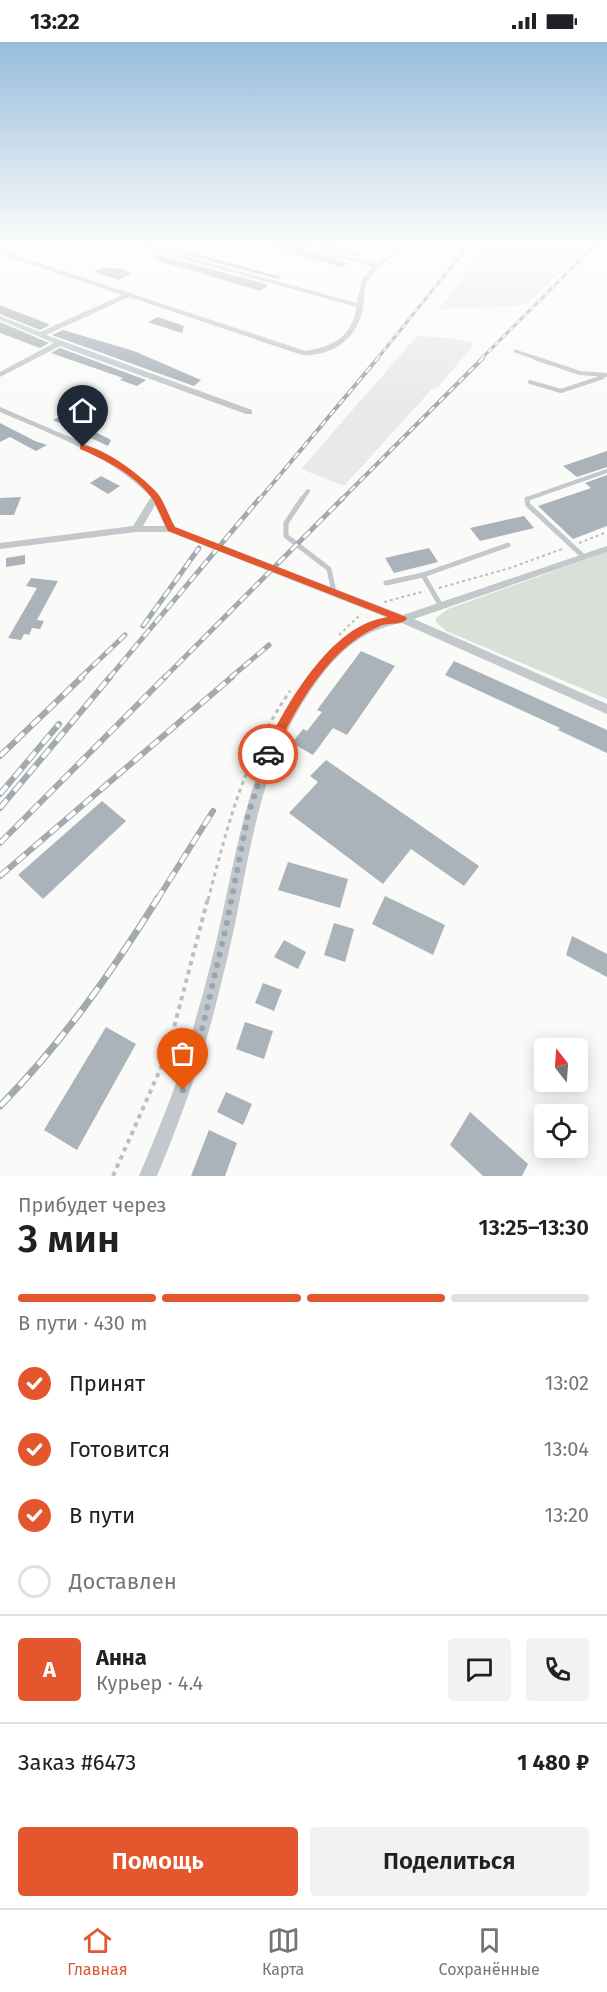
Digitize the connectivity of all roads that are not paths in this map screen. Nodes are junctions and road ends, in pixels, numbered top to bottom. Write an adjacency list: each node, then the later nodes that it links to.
1 (119, 298): 7 (street)
2 (139, 298): 5 (street)
3 (330, 298): 5 (street)
4 (362, 298): 5 (street)
5 (360, 306)
6 (0, 318): 7 (street)
7 (42, 334): 8 (street)
8 (60, 343): 10 (street); 14 (street)
9 (515, 351): 11 (lane)
10 (0, 375)
11 (607, 375): 12 (lane)
12 (530, 382)
13 (0, 409): 17 (street)
14 (249, 412)
15 (607, 471): 23 (lane)
16 (308, 491): 26 (lane)
17 (156, 497): 18 (street); 19 (street)
18 (136, 529): 19 (street); 21 (street)
19 (171, 529): 26 (street)
20 (508, 545): 24 (lane)
21 (0, 546)
22 (607, 549): 23 (street)
23 (584, 557): 27 (street)
24 (423, 575): 25 (lane); 27 (lane)
25 (386, 583)
26 (334, 592): 28 (street)
27 (441, 606): 28 (street)
28 (402, 619): 29 (street); 30 (street)
29 (607, 709)
30 (148, 1176)

